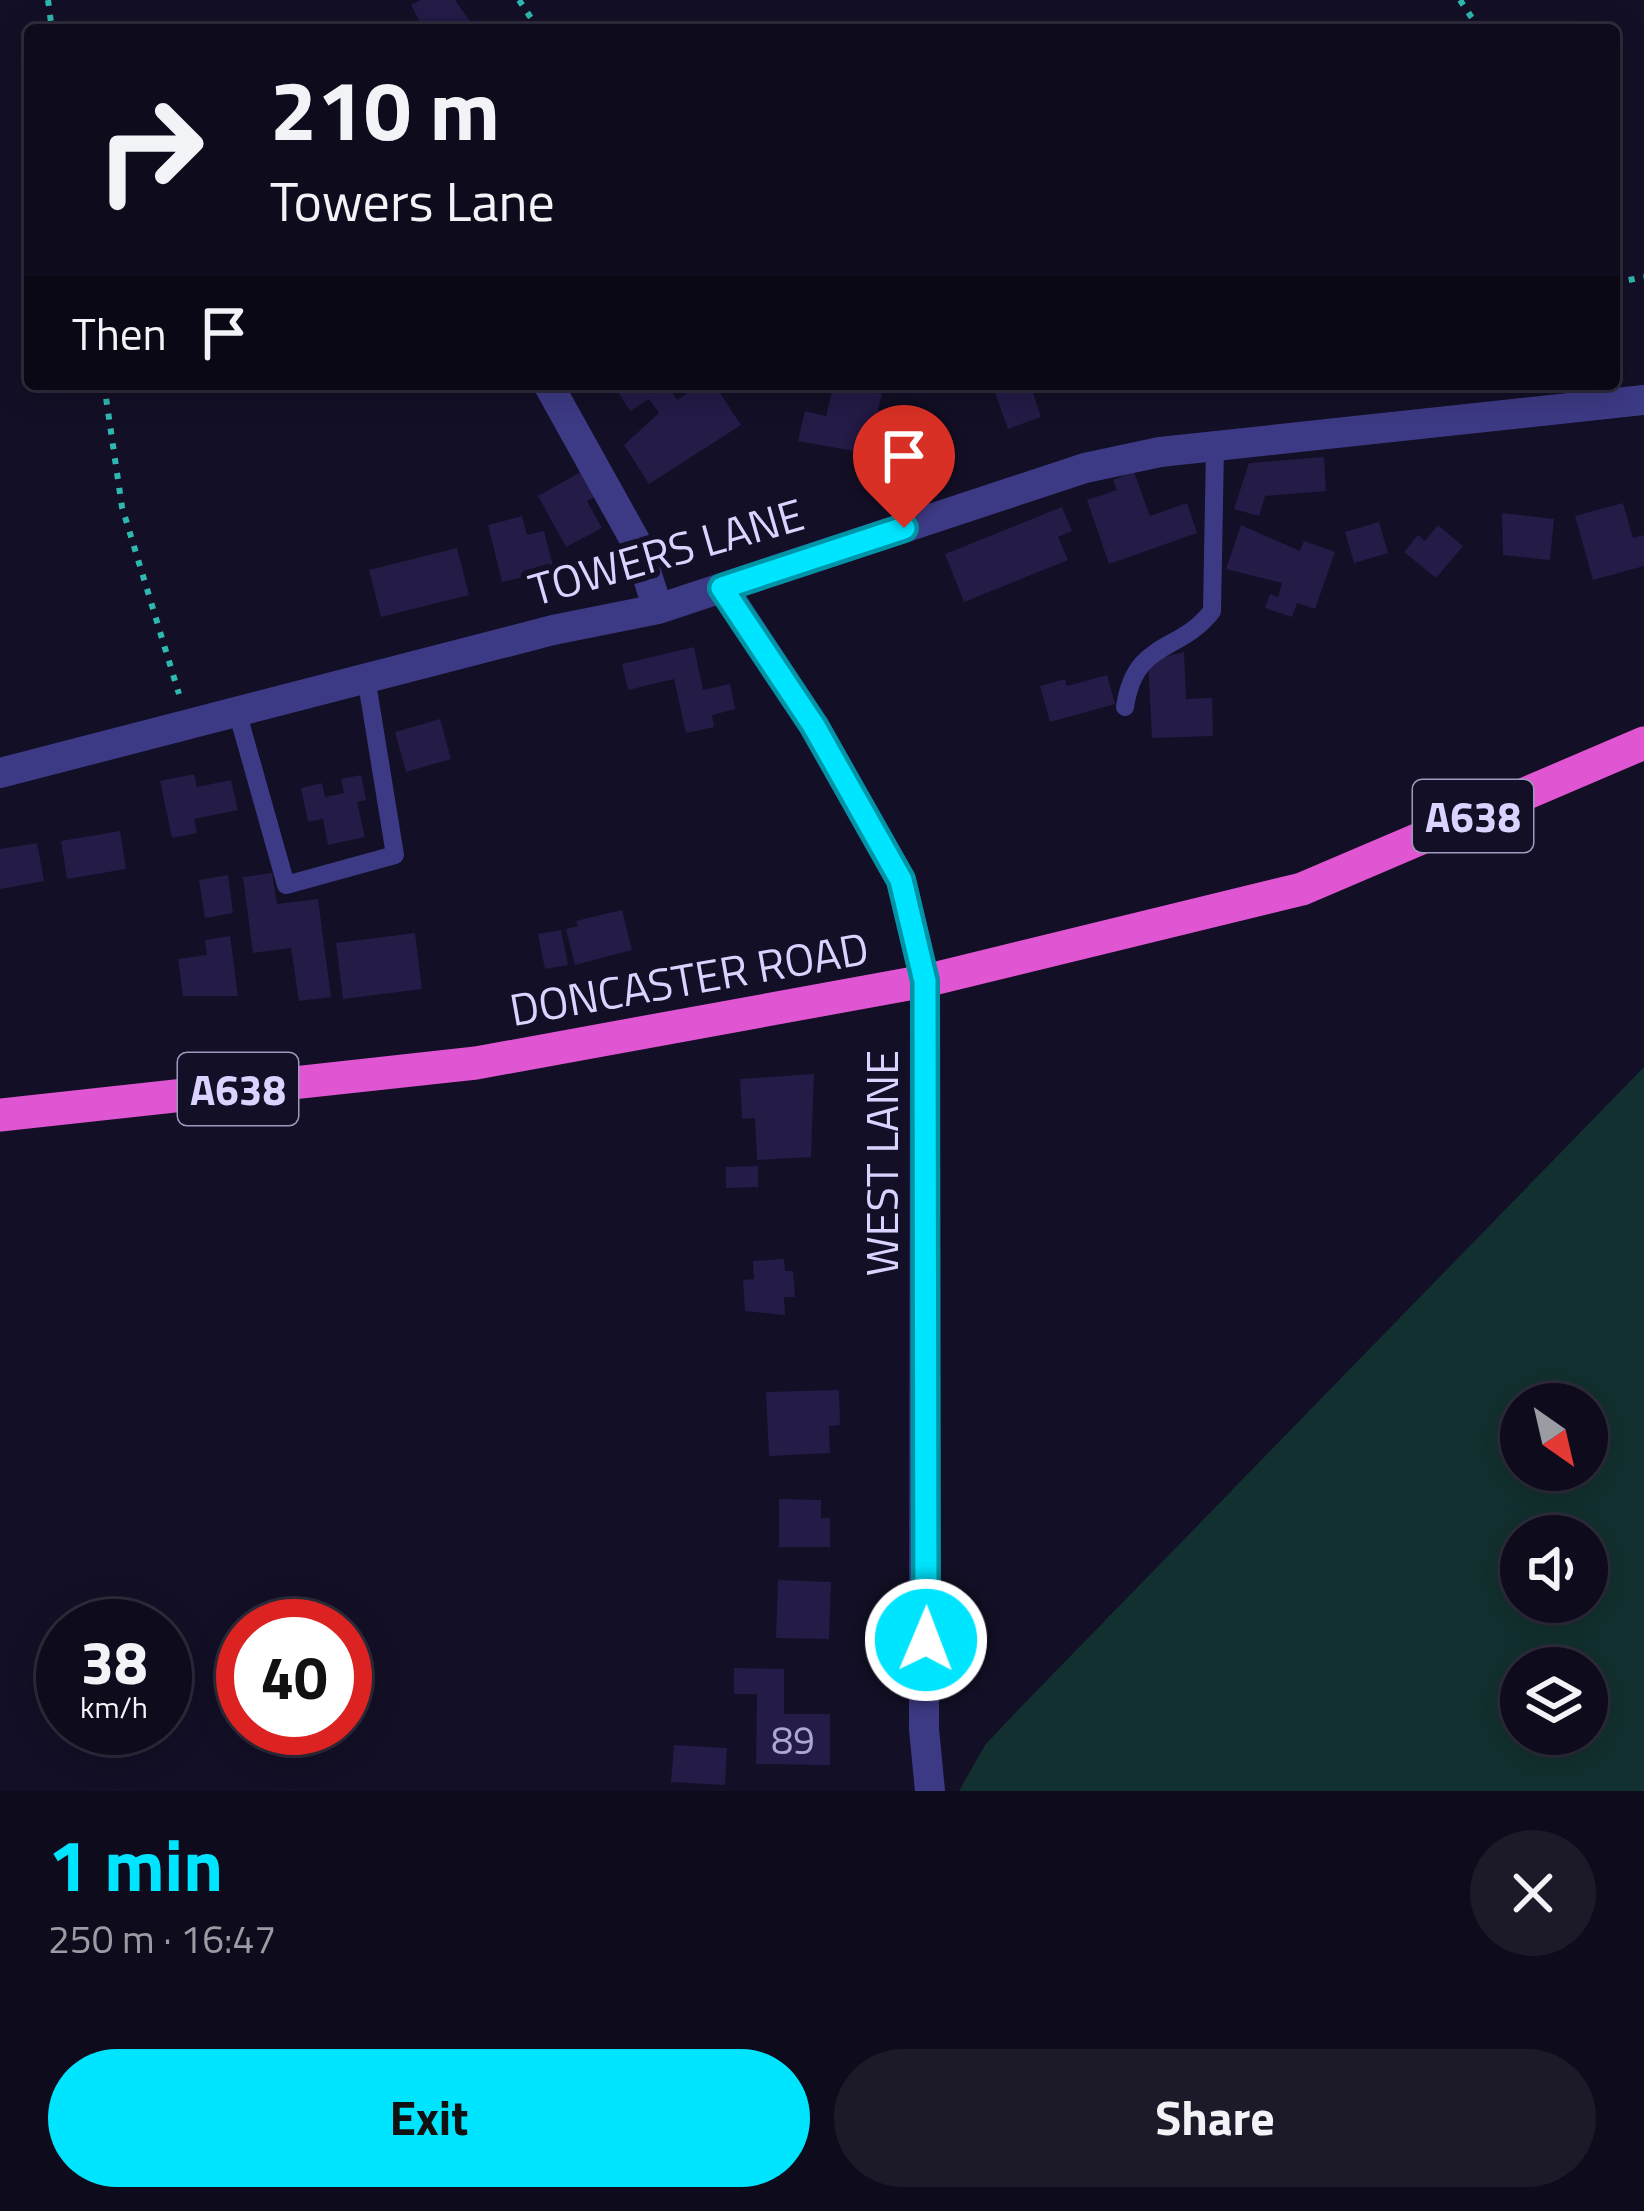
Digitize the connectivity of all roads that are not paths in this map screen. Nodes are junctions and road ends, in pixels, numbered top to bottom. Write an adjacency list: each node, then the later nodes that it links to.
1 (551, 390): 5 (street)
2 (1644, 400): 3 (street, TOWERS LANE)
3 (1215, 447): 4 (street, TOWERS LANE); 7 (lane)
4 (722, 588): 5 (street, TOWERS LANE); 11 (street, WEST LANE)
5 (658, 609): 6 (street, TOWERS LANE)
6 (366, 677): 8 (street, TOWERS LANE); 8 (lane)
7 (1125, 707)
8 (236, 711): 10 (street, TOWERS LANE)
9 (1644, 743): 11 (highway, DONCASTER ROAD / A638)
10 (0, 772)
11 (925, 981): 12 (highway, DONCASTER ROAD / A638); 13 (street, WEST LANE)
12 (0, 1115)
13 (929, 1791)

